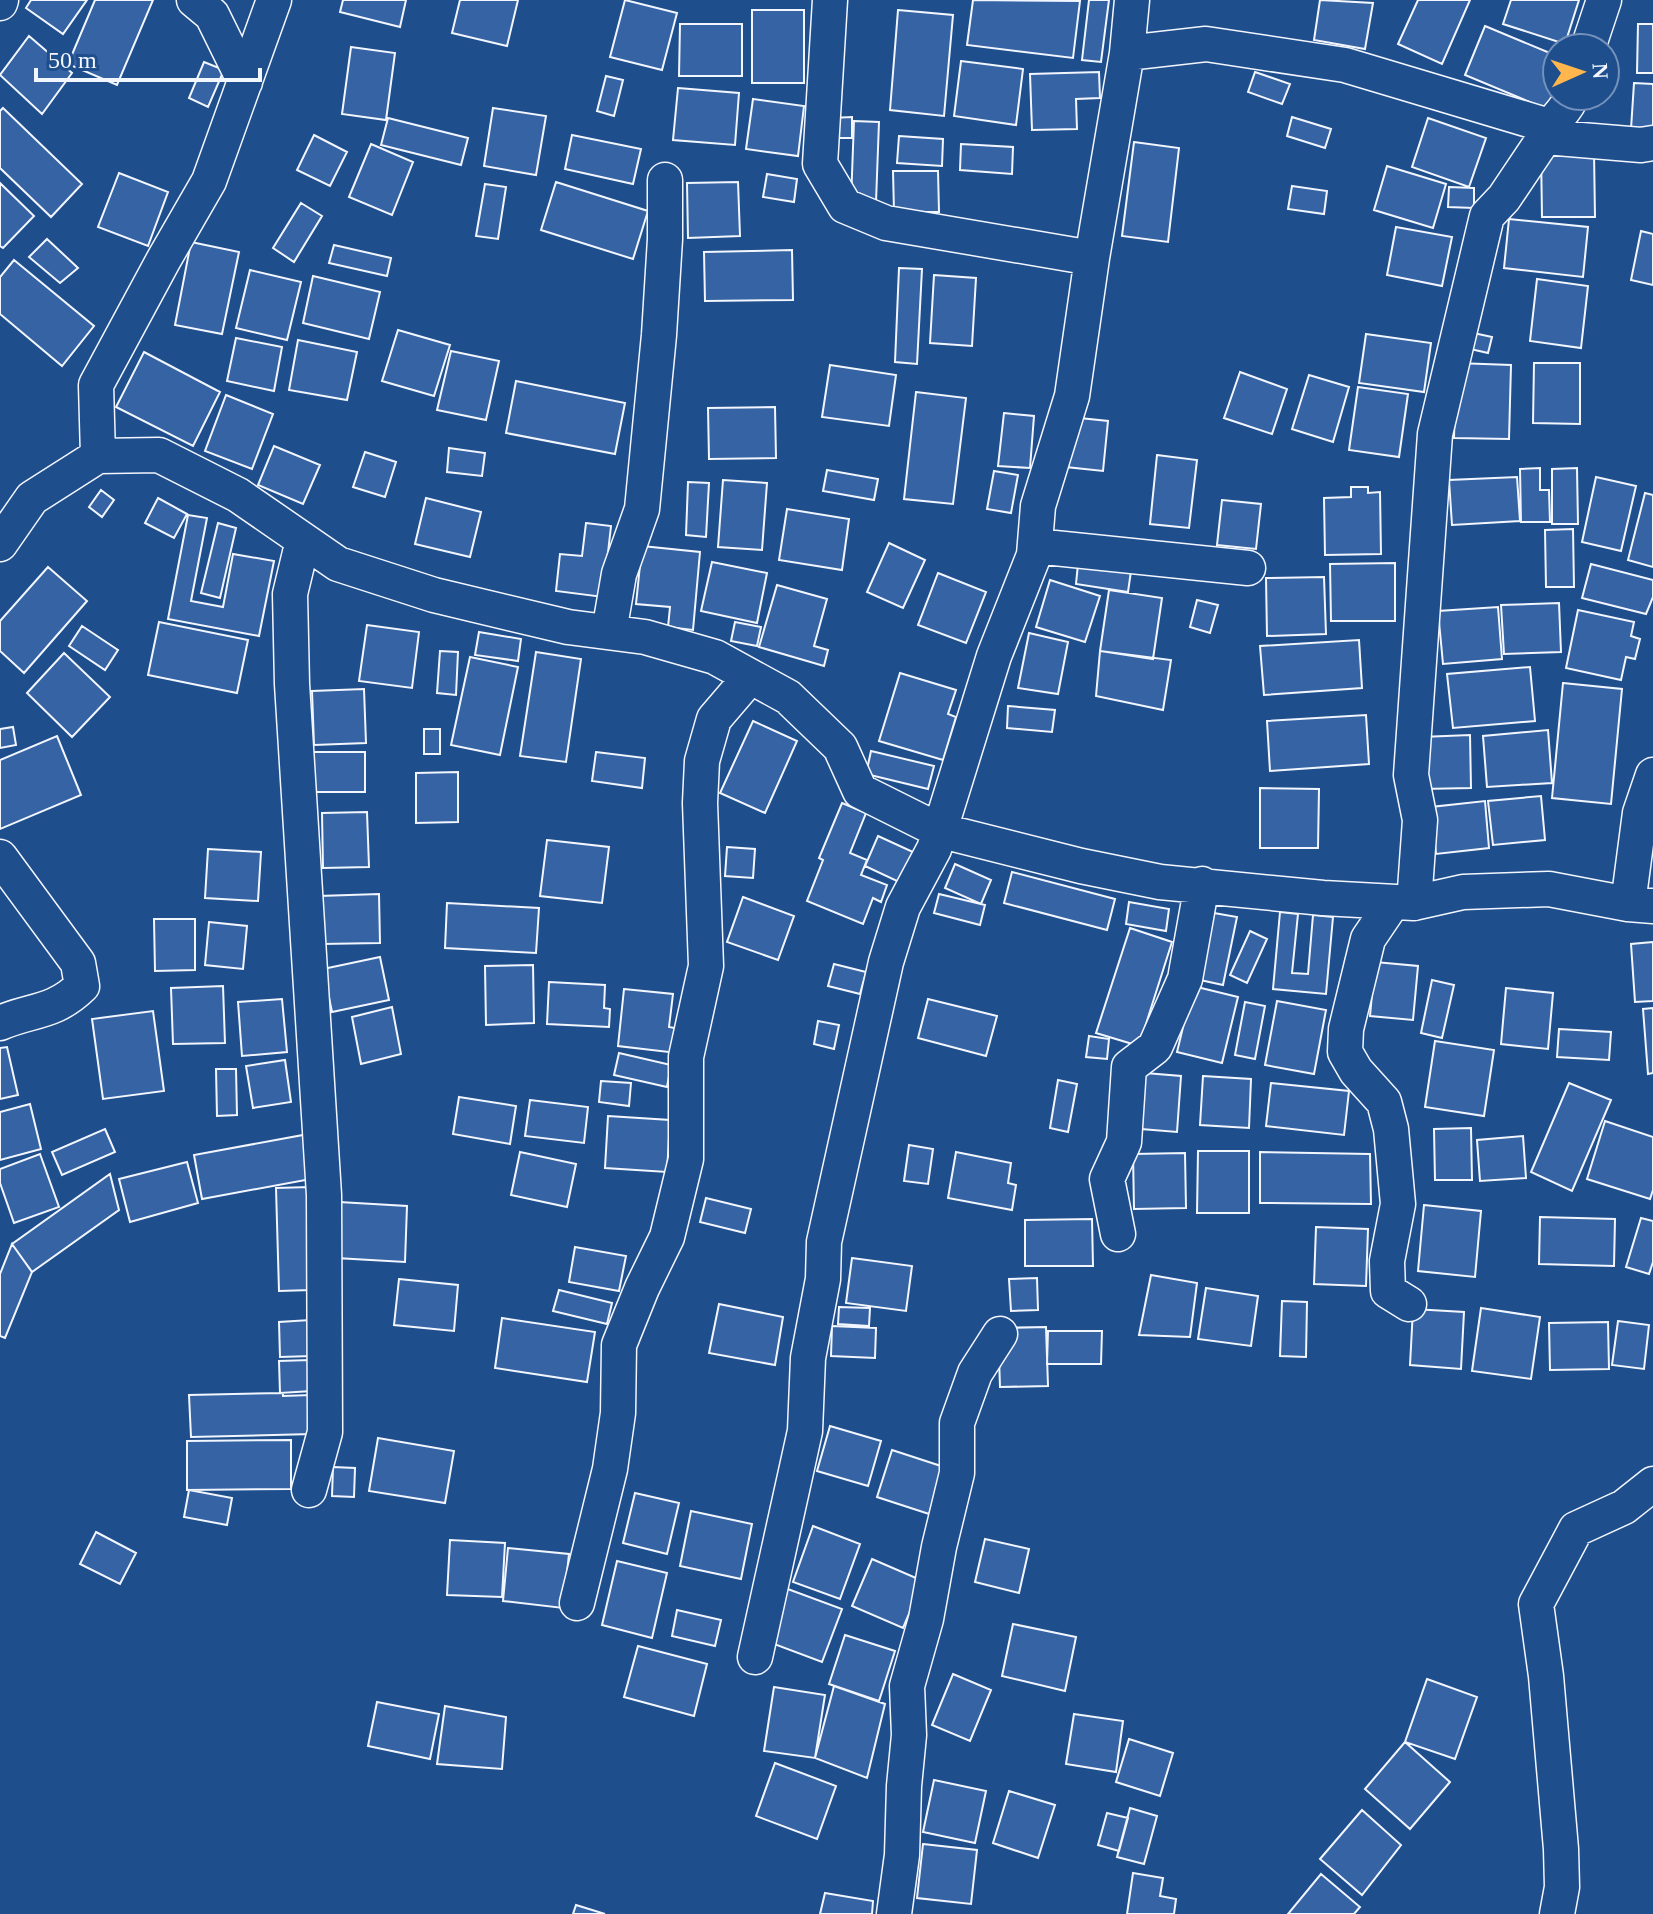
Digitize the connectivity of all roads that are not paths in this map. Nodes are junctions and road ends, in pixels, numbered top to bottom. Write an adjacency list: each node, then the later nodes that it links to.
1 (194, 0): 8 (street)
2 (274, 0): 8 (street)
3 (830, 0): 13 (street)
4 (1132, 0): 7 (street)
5 (1604, 0): 6 (street)
6 (1593, 32)
7 (1127, 53): 10 (street); 13 (street)
8 (245, 82): 14 (street)
9 (1562, 112): 10 (street)
10 (1547, 132): 11 (street); 26 (street)
11 (1653, 143)
12 (665, 180): 20 (street)
13 (1092, 258): 18 (street)
14 (98, 456): 15 (street); 16 (street)
15 (16, 499): 17 (street)
16 (303, 540): 20 (street); 33 (street)
17 (0, 544)
18 (1035, 546): 19 (street); 23 (street)
19 (1248, 568)
20 (609, 632): 21 (street)
21 (750, 677): 23 (street); 34 (street)
22 (1653, 775): 27 (street)
23 (938, 830): 25 (street); 35 (street)
24 (0, 857): 28 (street)
25 (1202, 884): 26 (street); 29 (street)
26 (1403, 903): 27 (street); 30 (street)
27 (1640, 905)
28 (0, 1023)
29 (1118, 1234)
30 (1409, 1304)
31 (1000, 1334): 36 (street)
32 (1653, 1484): 37 (street)
33 (309, 1490)
34 (577, 1603)
35 (755, 1657)
36 (894, 1914)
37 (1557, 1914)

